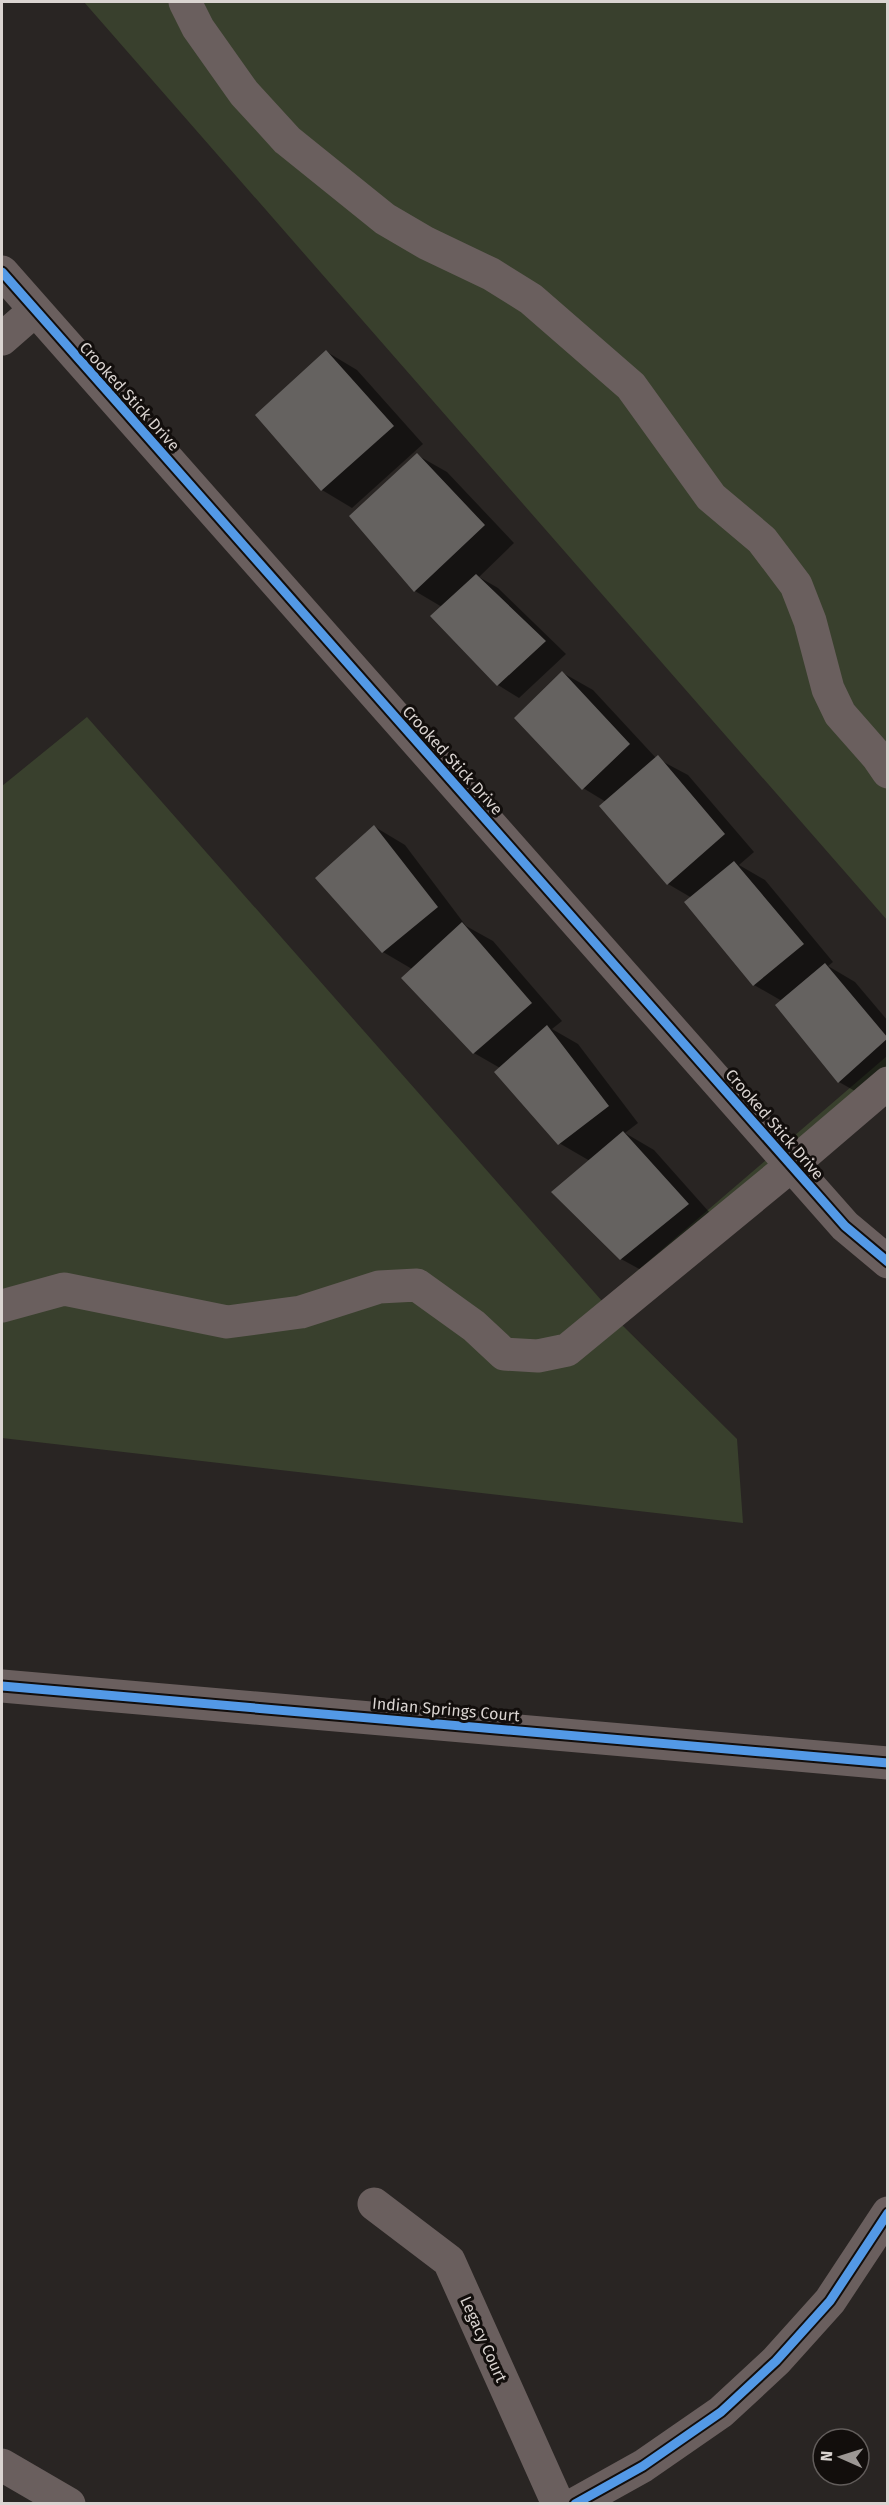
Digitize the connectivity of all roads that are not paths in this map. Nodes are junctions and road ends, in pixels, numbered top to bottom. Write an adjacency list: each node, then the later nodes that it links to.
1 (185, 2): 5 (street)
2 (2, 272): 3 (street, Crooked Stick Drive)
3 (34, 311): 4 (street); 7 (street, Crooked Stick Drive)
4 (2, 339)
5 (888, 772)
6 (888, 1083): 7 (street)
7 (792, 1165): 8 (street, Crooked Stick Drive); 9 (street)
8 (888, 1262)
9 (2, 1306)
10 (2, 1686): 11 (street, Indian Springs Court)
11 (888, 1763)
12 (374, 2204): 16 (street, Legacy Court)
13 (888, 2213): 17 (street)
14 (2, 2465): 15 (street)
15 (69, 2504)
16 (558, 2504)
17 (575, 2504)

